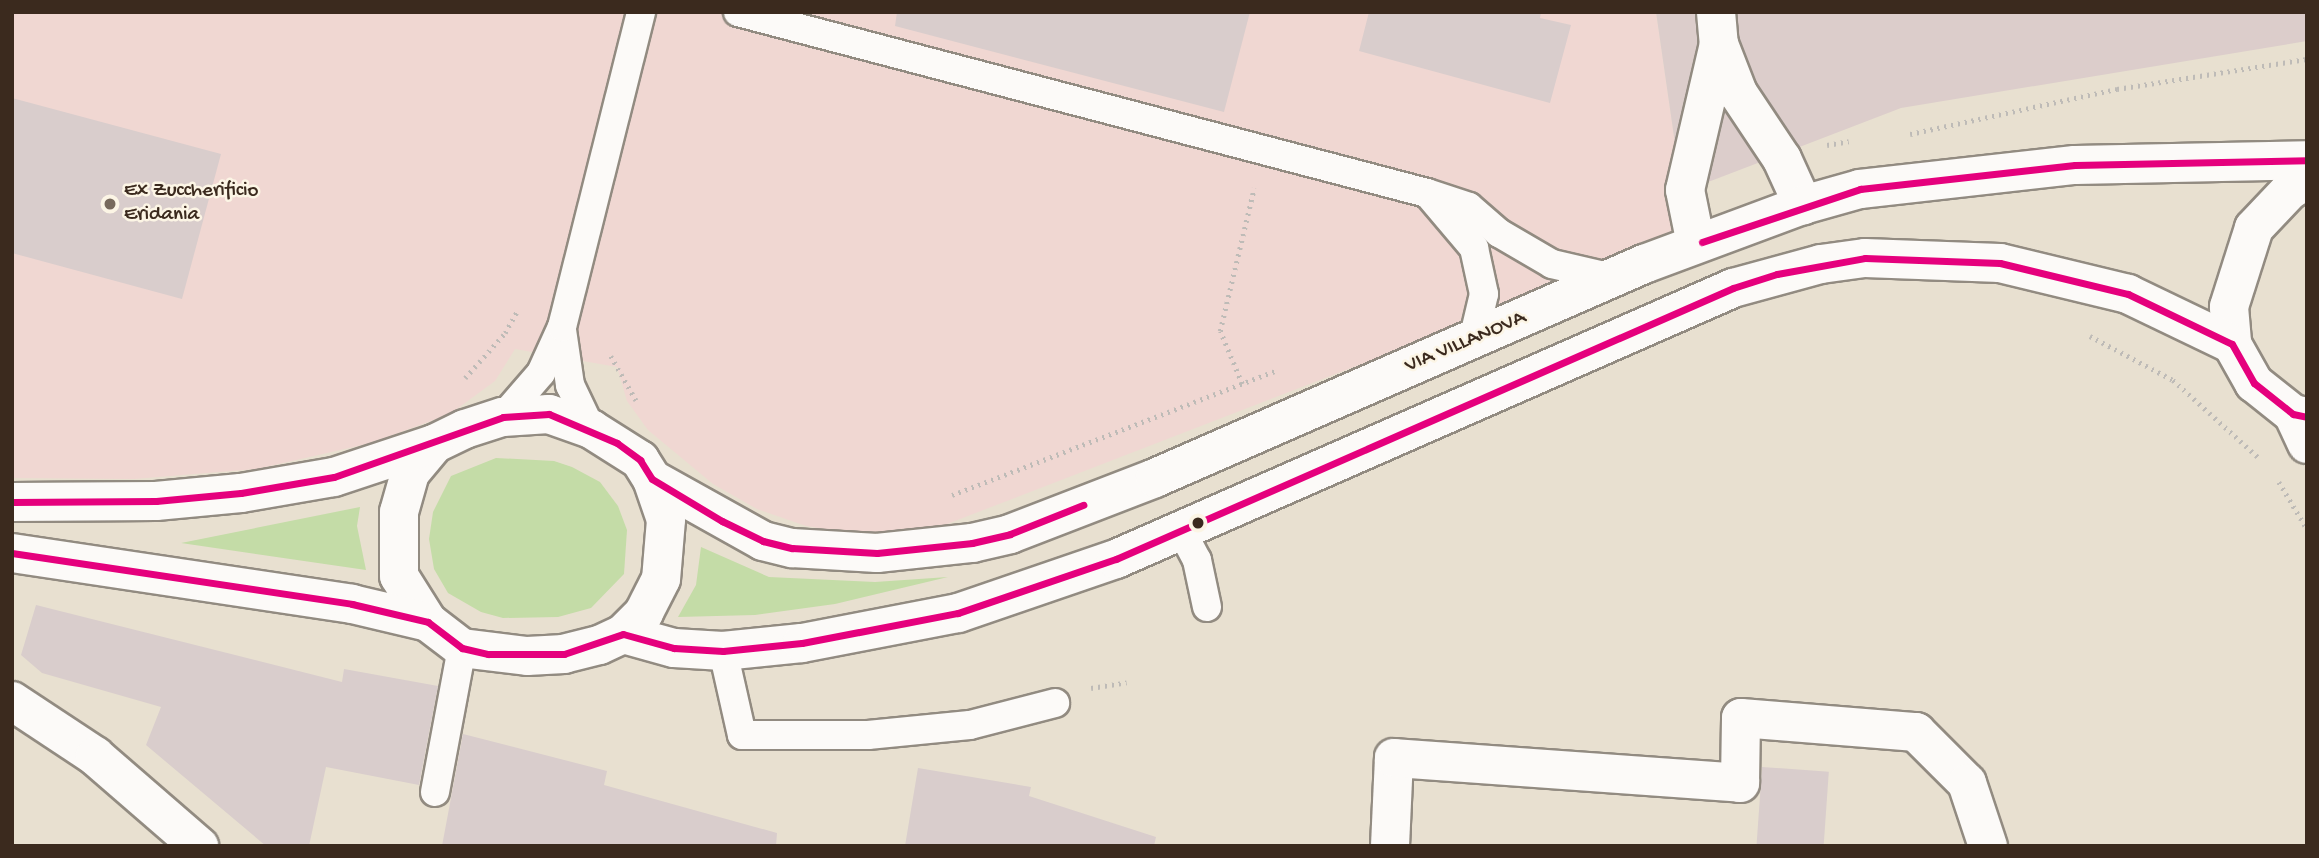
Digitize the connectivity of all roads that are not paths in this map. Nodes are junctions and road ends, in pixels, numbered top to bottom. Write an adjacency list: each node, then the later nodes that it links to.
1 (641, 12): 10 (lane)
2 (738, 12): 6 (lane)
3 (1717, 28): 7 (main road); 8 (main road)
4 (2307, 160): 7 (main road, VIA VILLANOVA)
5 (2307, 180): 12 (main road)
6 (1427, 193): 9 (lane); 11 (lane)
7 (1803, 205): 8 (main road, VIA VILLANOVA)
8 (1696, 244): 9 (main road, VIA VILLANOVA)
9 (1613, 278): 11 (main road, VIA VILLANOVA)
10 (562, 327): 13 (lane); 15 (lane)
11 (1473, 340): 17 (main road, VIA VILLANOVA)
12 (2231, 344): 14 (main road); 19 (main road)
13 (503, 417): 15 (main road); 16 (main road)
14 (2302, 425)
15 (591, 429): 17 (main road)
16 (434, 444): 18 (main road); 22 (main road)
17 (652, 479): 23 (main road)
18 (12, 502)
19 (1181, 530): 21 (lane); 25 (main road)
20 (12, 553): 22 (main road)
21 (1207, 607)
22 (428, 622): 24 (main road)
23 (623, 634): 24 (main road); 25 (main road)
24 (462, 648): 28 (lane)
25 (723, 651): 27 (lane)
26 (12, 701): 29 (main road)
27 (1055, 704)
28 (435, 792)
29 (199, 846)
30 (1390, 846): 31 (main road)
31 (1988, 846)

